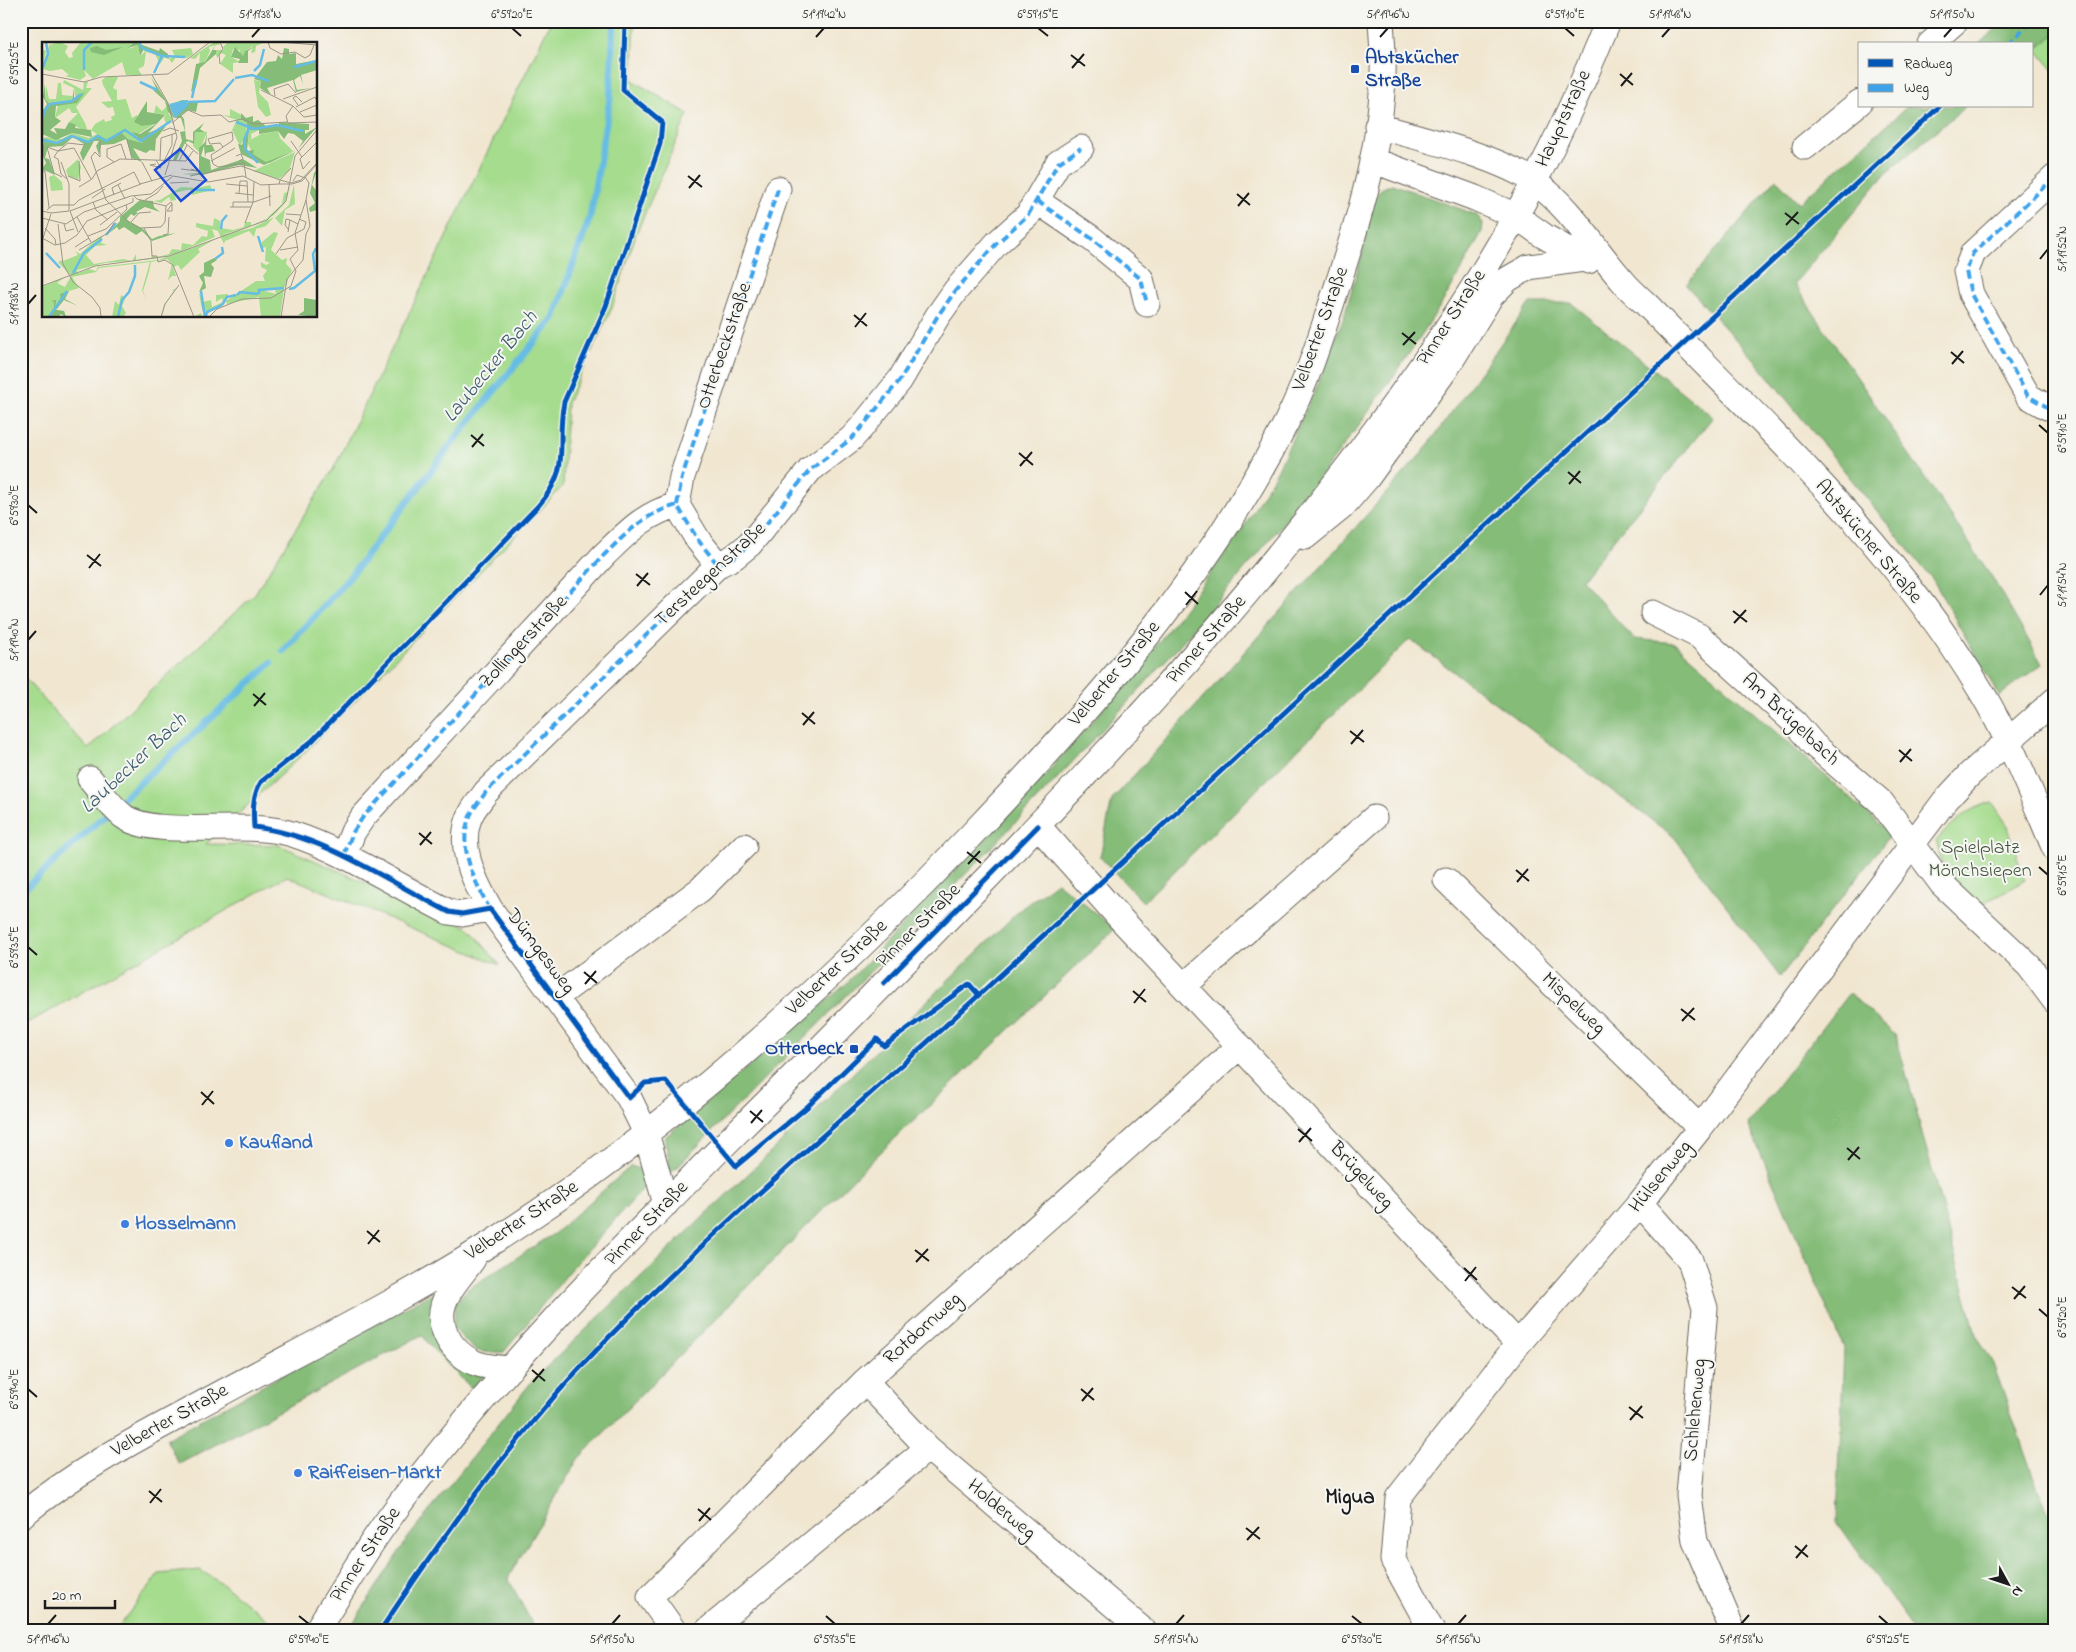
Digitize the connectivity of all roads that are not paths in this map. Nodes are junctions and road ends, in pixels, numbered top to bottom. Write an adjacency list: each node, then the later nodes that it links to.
1 (1381, 21): 6 (street, Velberter Straße)
2 (1608, 21): 11 (street, Hauptstraße)
3 (1956, 21): 4 (street)
4 (1932, 42)
5 (1858, 104): 7 (street)
6 (1377, 126): 9 (street, Velberter Straße); 11 (street, Abtskücher Straße)
7 (1805, 147)
8 (1081, 148): 13 (street, Tersteegenstraße)
9 (1372, 160): 14 (street, Abtskücher Straße); 39 (street, Velberter Straße)
10 (2055, 176): 18 (street)
11 (1535, 182): 14 (street, Hauptstraße); 16 (street, Abtskücher Straße)
12 (778, 189): 19 (street, Otterbeckstraße)
13 (1037, 201): 17 (street); 21 (street, Tersteegenstraße)
14 (1516, 216): 15 (street, Abtskücher Straße); 20 (street, Pinner Straße)
15 (1585, 259): 16 (street, Abtskücher Straße); 20 (street)
16 (1620, 278): 24 (street, Abtskücher Straße)
17 (1146, 304)
18 (2055, 404)
19 (678, 506): 21 (street); 31 (street, Zollingerstraße)
20 (1282, 552): 27 (street, Pinner Straße)
21 (718, 566): 33 (street, Tersteegenstraße)
22 (1653, 613): 28 (street, Am Brügelbach)
23 (2055, 700): 24 (street, Hülsenweg)
24 (2008, 742): 28 (street, Hülsenweg); 30 (street, Abtskücher Straße)
25 (90, 779): 31 (street, Dümgesweg)
26 (1374, 818): 34 (street)
27 (1038, 826): 34 (street, Brügelweg); 41 (street, Pinner Straße)
28 (1914, 844): 36 (street, Am Brügelbach); 38 (street, Hülsenweg)
29 (744, 846): 35 (street)
30 (2055, 849)
31 (344, 855): 33 (street, Dümgesweg)
32 (1446, 880): 38 (street, Mispelweg)
33 (490, 909): 35 (street, Dümgesweg)
34 (1184, 986): 37 (street, Brügelweg)
35 (556, 997): 39 (street, Dümgesweg)
36 (2055, 1001)
37 (1240, 1046): 43 (street, Brügelweg); 45 (street, Rotdornweg)
38 (1700, 1128): 40 (street, Hülsenweg)
39 (646, 1133): 41 (street, Dümgesweg); 42 (street, Velberter Straße)
40 (1640, 1203): 43 (street, Hülsenweg); 53 (street, Schlehenweg)
41 (666, 1204): 44 (street, Pinner Straße)
42 (480, 1250): 44 (street); 47 (street, Velberter Straße)
43 (1518, 1344): 52 (street, Hülsenweg)
44 (510, 1370): 48 (street, Pinner Straße)
45 (865, 1380): 46 (street, Holderweg); 49 (street, Rotdornweg)
46 (928, 1448): 50 (street); 51 (street, Holderweg)
47 (21, 1516)
48 (316, 1631)
49 (674, 1631)
50 (707, 1631)
51 (1144, 1631)
52 (1432, 1631)
53 (1733, 1631)

